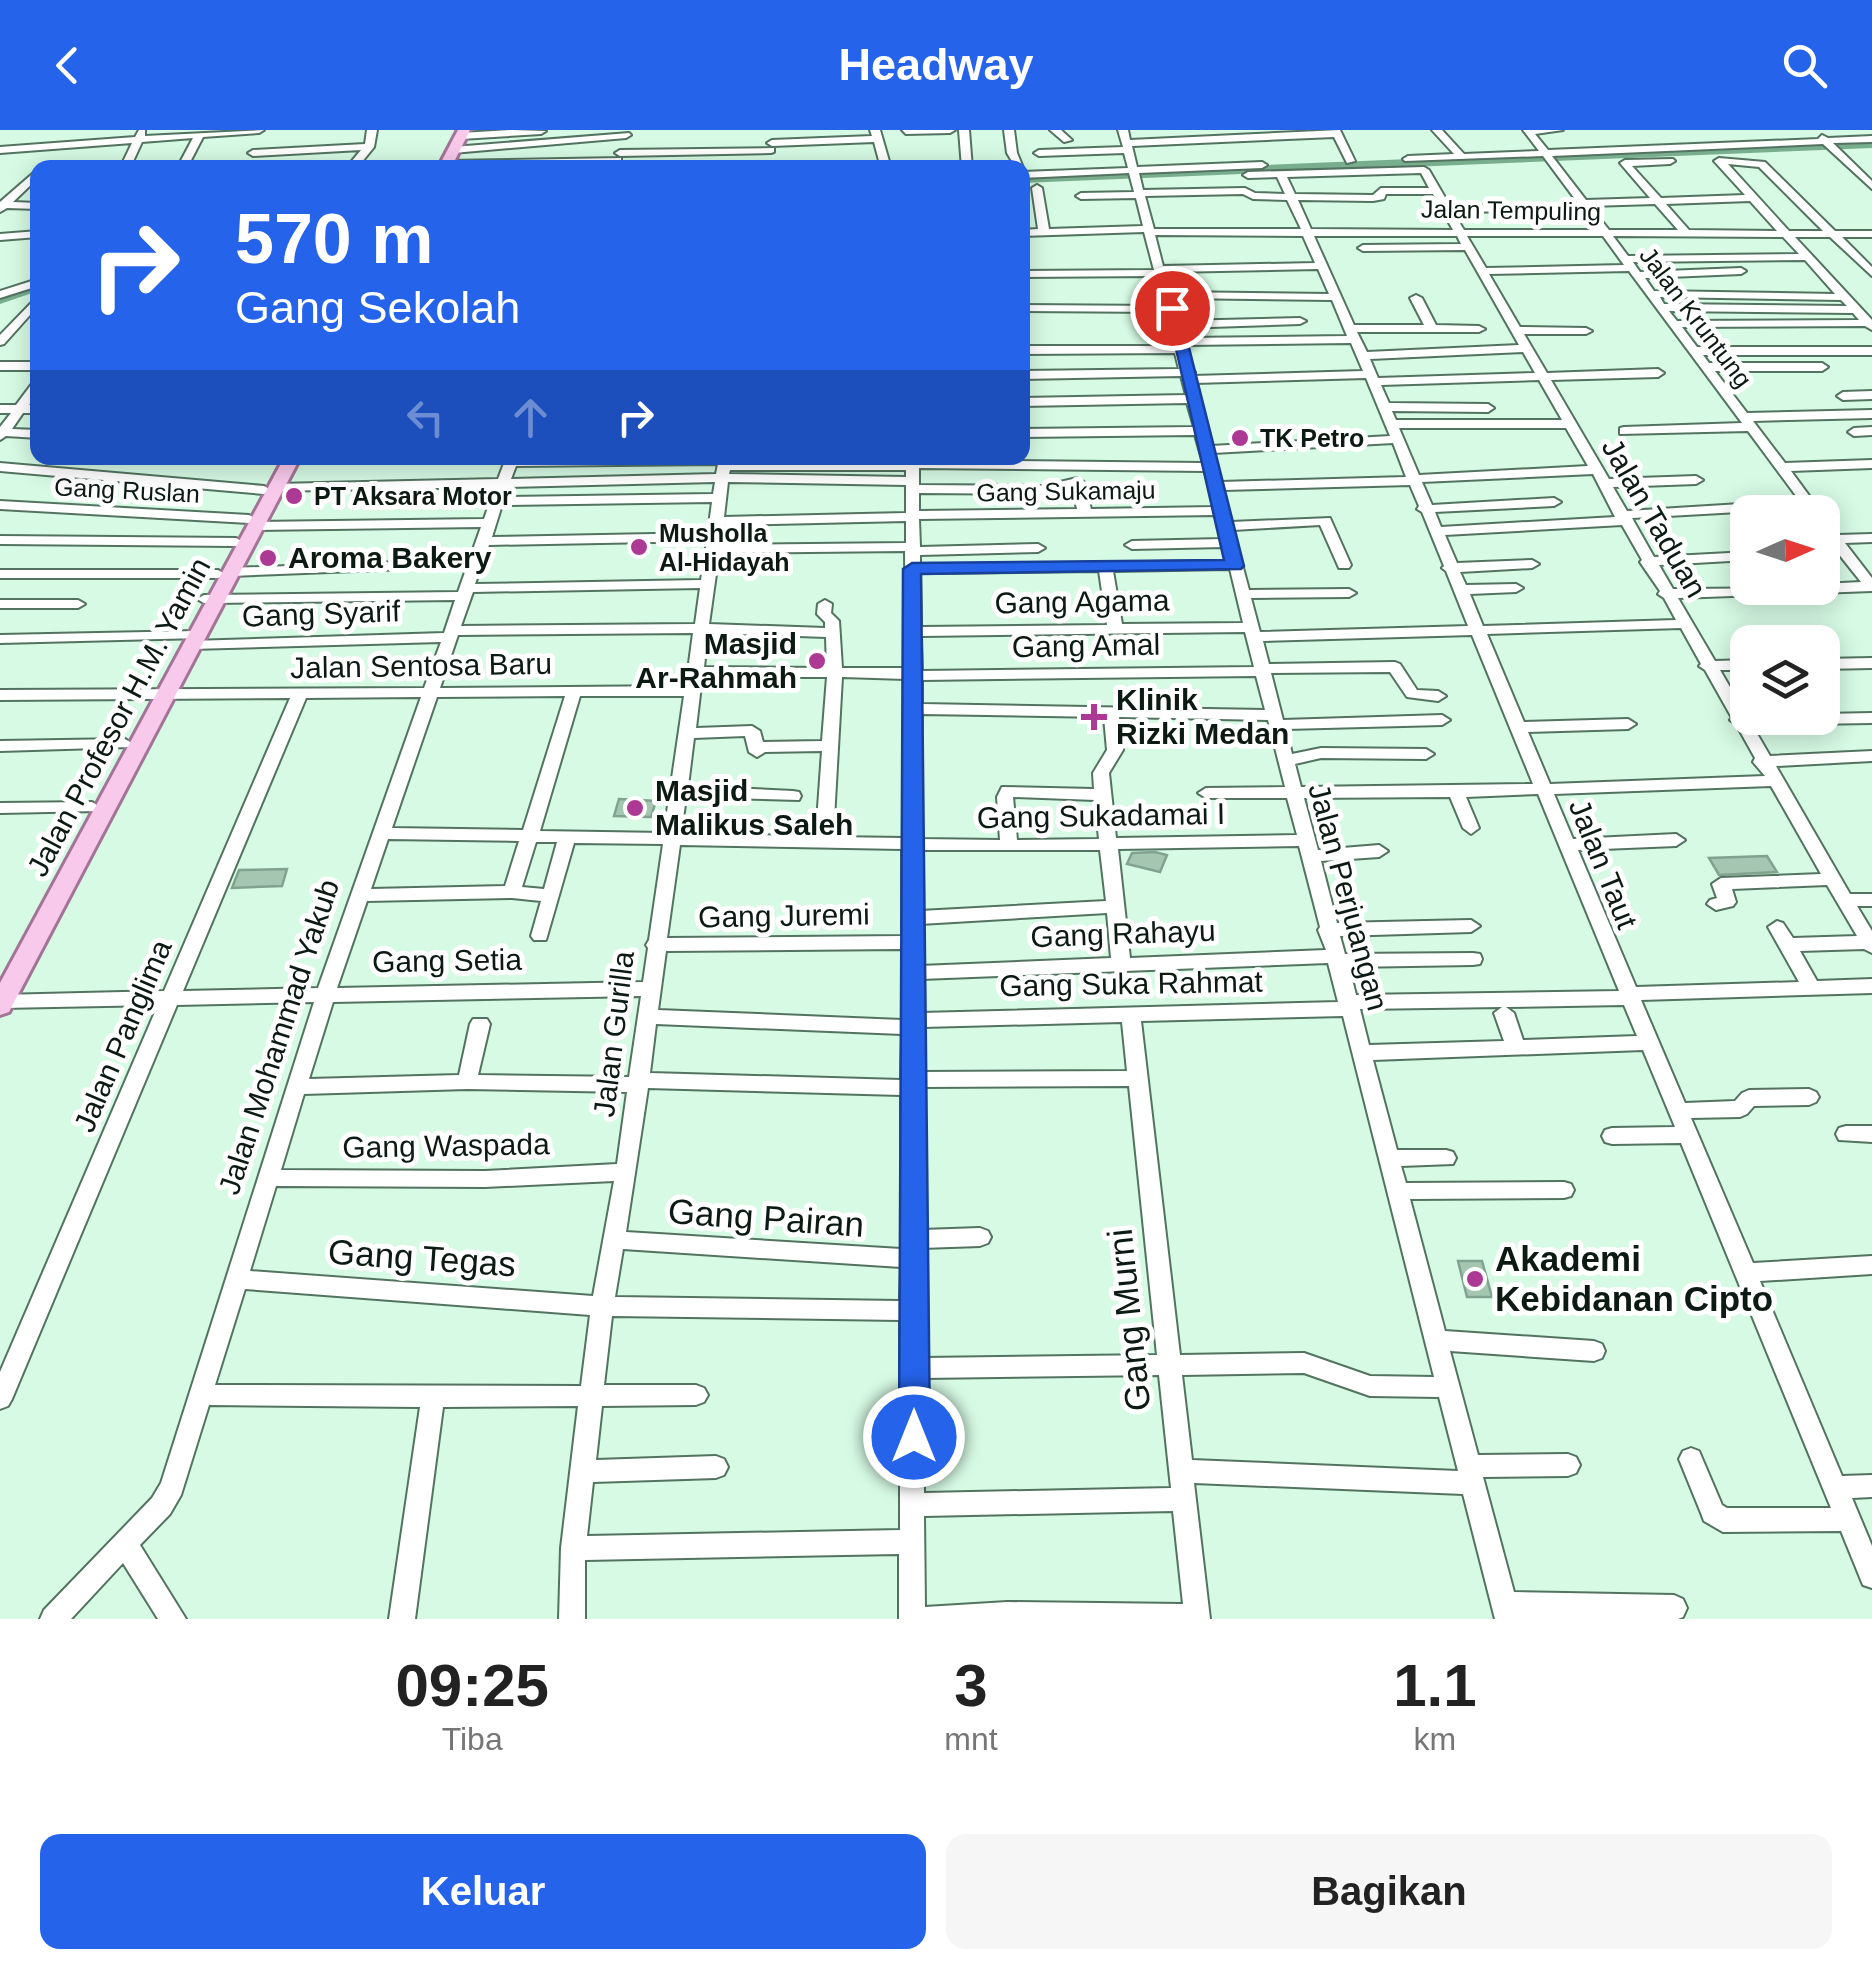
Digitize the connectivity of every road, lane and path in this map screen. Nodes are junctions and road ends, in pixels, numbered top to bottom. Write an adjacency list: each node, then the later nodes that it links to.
1 (258, 130): 13 (street); 36 (street)
2 (372, 130): 27 (street)
3 (950, 130): 16 (street)
4 (964, 130): 48 (street)
5 (1009, 130): 49 (street)
6 (1055, 130): 23 (street)
7 (1123, 130): 28 (street, Jalan Perjuangan)
8 (1437, 130): 38 (street)
9 (1528, 130): 10 (street); 39 (street, Jalan Kruntung)
10 (1558, 130)
11 (1815, 130): 12 (street); 26 (street)
12 (1835, 130)
13 (233, 131): 20 (street)
14 (460, 132): 15 (street); 33 (main road); 45 (main road)
15 (541, 132)
16 (906, 132)
17 (1336, 132): 18 (street); 51 (street)
18 (1232, 134): 28 (street)
19 (140, 135): 20 (street); 25 (street); 40 (street)
20 (198, 135): 41 (street)
21 (877, 139): 24 (street); 31 (street)
22 (1872, 139): 26 (street)
23 (1067, 140)
24 (772, 143): 29 (street); 34 (street)
25 (64, 144): 32 (street); 37 (street)
26 (1831, 146): 30 (street); 39 (street); 60 (street)
27 (370, 147): 35 (street); 44 (street)
28 (1127, 147): 53 (street); 58 (street, Jalan Perjuangan)
29 (622, 148): 33 (street); 47 (street)
30 (1872, 148)
31 (826, 149)
32 (0, 150)
33 (453, 150): 46 (main road)
34 (811, 150)
35 (301, 151): 36 (street); 43 (street)
36 (253, 153): 42 (street)
37 (53, 156)
38 (1462, 156): 39 (street); 51 (street)
39 (1548, 156): 69 (street, Jalan Kruntung)
40 (128, 160)
41 (186, 160)
42 (248, 160)
43 (296, 160)
44 (358, 160)
45 (445, 160)
46 (446, 160)
47 (575, 160)
48 (966, 160)
49 (1016, 160)
50 (1670, 161): 68 (street)
51 (1348, 166): 54 (street); 58 (street); 59 (street); 64 (street, Jalan Taduan)
52 (1030, 173): 53 (street)
53 (1049, 174): 58 (street)
54 (1282, 174): 55 (street); 66 (street, Jalan Taut)
55 (1248, 175)
56 (30, 180): 62 (street)
57 (1075, 181): 65 (street)
58 (1136, 182): 65 (street); 66 (street); 75 (street, Jalan Perjuangan)
59 (1352, 182)
60 (1872, 186)
61 (1037, 188): 77 (street)
62 (20, 190): 63 (street); 70 (street)
63 (30, 190)
64 (1437, 191): 66 (street); 72 (street, Jalan Taduan)
65 (1081, 196): 74 (street)
66 (1292, 196): 80 (street, Jalan Taut)
67 (1753, 198): 68 (street); 84 (street); 85 (street)
68 (1656, 201): 69 (street); 83 (street)
69 (1582, 204): 81 (street, Jalan Kruntung)
70 (1, 206): 71 (street)
71 (30, 206)
72 (1444, 208): 73 (street); 76 (street, Jalan Taduan)
73 (1533, 208)
74 (1094, 231): 75 (street, Jalan Tempuling); 77 (street, Jalan Tempuling)
75 (1149, 231): 80 (street, Jalan Tempuling); 92 (street, Jalan Perjuangan)
76 (1456, 231): 78 (street, Jalan Tempuling); 81 (street, Jalan Tempuling); 88 (street, Jalan Taduan)
77 (1044, 232): 79 (street, Jalan Tempuling)
78 (1360, 232): 80 (street, Jalan Tempuling); 88 (street)
79 (1030, 233)
80 (1308, 233): 90 (street, Jalan Taut)
81 (1605, 233): 83 (street, Jalan Tempuling); 91 (street, Jalan Kruntung)
82 (30, 234): 87 (street)
83 (1687, 234): 84 (street, Jalan Tempuling)
84 (1785, 234): 85 (street, Jalan Tempuling); 89 (street)
85 (1833, 234): 86 (street, Jalan Tempuling); 95 (street)
86 (1872, 234)
87 (0, 236)
88 (1466, 247): 93 (street, Jalan Taduan)
89 (1806, 256): 91 (street); 102 (street)
90 (1322, 266): 92 (street); 100 (street, Jalan Taut)
91 (1631, 268): 93 (street); 94 (street); 99 (street, Jalan Kruntung)
92 (1162, 271): 96 (street); 109 (street, Jalan Perjuangan)
93 (1481, 271): 113 (street, Jalan Taduan)
94 (1741, 272)
95 (1872, 272)
96 (1030, 274)
97 (30, 285): 98 (street)
98 (0, 294)
99 (1650, 294): 102 (street); 103 (street, Jalan Kruntung)
100 (1336, 297): 109 (street); 116 (street, Jalan Taut)
101 (1416, 298): 111 (street)
102 (1844, 298): 106 (street)
103 (1660, 307): 106 (street); 108 (street, Jalan Kruntung)
104 (30, 308): 117 (street)
105 (1030, 309): 109 (street)
106 (1856, 310): 110 (street)
107 (1300, 321): 109 (street)
108 (1672, 324): 110 (street); 120 (street, Jalan Kruntung)
109 (1176, 326): 115 (street); 116 (street); 118 (street); 130 (street, Jalan Perjuangan)
110 (1870, 326)
111 (1432, 328): 112 (street); 116 (street)
112 (1478, 329)
113 (1515, 330): 114 (street); 119 (street, Jalan Taduan)
114 (1586, 331)
115 (1261, 332)
116 (1355, 341): 119 (street); 128 (street, Jalan Taut)
117 (0, 342)
118 (1030, 346)
119 (1525, 348): 129 (street, Jalan Taduan)
120 (1692, 350): 121 (street); 124 (street, Jalan Kruntung)
121 (1872, 350)
122 (0, 366): 123 (street)
123 (30, 366)
124 (1704, 367): 125 (street); 142 (street, Jalan Kruntung)
125 (1822, 367)
126 (1658, 373): 129 (street)
127 (1030, 375): 130 (street)
128 (1372, 378): 129 (street); 130 (street); 140 (street, Jalan Taut)
129 (1542, 378): 141 (street, Jalan Taduan)
130 (1191, 384): 134 (street); 150 (street, Jalan Perjuangan)
131 (30, 394): 137 (street)
132 (1872, 395): 133 (street)
133 (1843, 396)
134 (1030, 401)
135 (1488, 408): 140 (street)
136 (0, 409): 137 (street)
137 (18, 409): 138 (street); 144 (street)
138 (30, 409)
139 (1872, 414): 142 (street)
140 (1390, 424): 141 (street); 150 (street); 161 (street, Jalan Taut)
141 (1568, 424): 160 (street, Jalan Taduan)
142 (1751, 428): 143 (street); 149 (street); 151 (street, Jalan Kruntung)
143 (1624, 430)
144 (1, 432): 147 (street)
145 (1854, 432): 146 (street)
146 (1872, 432)
147 (30, 434)
148 (1030, 434): 150 (street)
149 (1710, 440)
150 (1208, 459): 159 (street); 161 (street); 176 (street, Jalan Perjuangan)
151 (1778, 463): 152 (street); 165 (street, Jalan Kruntung)
152 (1872, 464)
153 (279, 465): 163 (main road, Jalan Profesor H.M. Yamin)
154 (287, 465): 163 (main road, Jalan Profesor H.M. Yamin)
155 (509, 465): 164 (street, Jalan Mohammad Yakub)
156 (599, 465): 158 (street)
157 (0, 467): 163 (street)
158 (723, 472): 159 (street); 164 (street); 179 (street, Jalan Gurilla)
159 (911, 472): 171 (street); 172 (street)
160 (1598, 477): 161 (street); 162 (street); 173 (street, Jalan Taduan)
161 (1412, 480): 169 (street, Jalan Taut)
162 (1696, 480)
163 (270, 489): 164 (street); 175 (main road, Jalan Profesor H.M. Yamin)
164 (501, 492): 178 (street, Jalan Mohammad Yakub)
165 (1802, 495)
166 (1320, 499): 174 (street)
167 (1554, 502): 169 (street)
168 (1, 506): 175 (street, Gang Ruslan)
169 (1424, 509): 177 (street, Jalan Taut)
170 (1730, 509): 173 (street)
171 (1085, 513): 172 (street, Gang Sukamaju); 176 (street, Gang Sukamaju)
172 (912, 516): 179 (street, Gang Sukamaju); 187 (street)
173 (1622, 518): 177 (street); 189 (street, Jalan Taduan)
174 (1325, 521): 176 (street); 193 (street)
175 (252, 522): 178 (street, Gang Ruslan); 183 (main road, Jalan Profesor H.M. Yamin); 198 (main road, Jalan Profesor H.M. Yamin)
176 (1225, 527): 184 (street); 195 (street, Jalan Perjuangan)
177 (1434, 531): 197 (street, Jalan Taut)
178 (488, 532): 179 (street, Gang Ruslan); 204 (street, Jalan Mohammad Yakub)
179 (715, 536): 187 (street); 200 (street, Jalan Gurilla)
180 (1872, 538): 182 (street)
181 (0, 540): 183 (street)
182 (1840, 540)
183 (236, 542): 198 (main road, Jalan Profesor H.M. Yamin)
184 (1132, 544)
185 (1840, 546): 191 (street)
186 (1038, 548): 187 (street)
187 (912, 556): 196 (street); 215 (street)
188 (1730, 557): 189 (street)
189 (1647, 562): 207 (street, Jalan Taduan)
190 (1872, 562): 191 (street)
191 (1854, 563): 201 (street)
192 (1532, 564): 197 (street)
193 (1344, 565)
194 (401, 566): 198 (street)
195 (1234, 566): 196 (street); 206 (street, Jalan Perjuangan)
196 (1105, 567): 214 (street)
197 (1449, 568): 203 (street, Jalan Taut)
198 (224, 573): 199 (street); 208 (main road, Jalan Profesor H.M. Yamin)
199 (0, 574)
200 (708, 584): 204 (street); 213 (street, Jalan Gurilla)
201 (1872, 586): 207 (street)
202 (1516, 588): 203 (street)
203 (1458, 590): 217 (street, Jalan Taut)
204 (467, 592): 208 (street); 219 (street, Jalan Mohammad Yakub)
205 (1349, 593): 206 (street)
206 (1242, 594): 216 (street, Jalan Perjuangan)
207 (1666, 594): 212 (street, Jalan Taduan)
208 (210, 599): 221 (main road, Jalan Profesor H.M. Yamin)
209 (0, 604): 210 (street)
210 (78, 604)
211 (825, 604): 218 (street)
212 (1682, 624): 217 (street, Gang Agama); 224 (street, Jalan Taduan)
213 (701, 628): 218 (street, Gang Syarif); 219 (street, Gang Syarif); 229 (street, Jalan Gurilla)
214 (1116, 628): 215 (street, Gang Agama); 216 (street, Gang Agama)
215 (914, 632): 228 (street)
216 (1252, 632): 217 (street, Gang Agama); 226 (street, Jalan Perjuangan)
217 (1475, 632): 244 (street, Jalan Taut)
218 (833, 633): 227 (street)
219 (453, 634): 221 (street, Gang Syarif); 230 (street, Jalan Mohammad Yakub)
220 (0, 638): 221 (street, Gang Syarif)
221 (187, 640): 233 (main road, Jalan Profesor H.M. Yamin)
222 (1872, 663): 223 (street)
223 (1840, 664)
224 (1707, 666): 225 (street); 236 (street, Jalan Taduan)
225 (1730, 666)
226 (1261, 670): 228 (street, Gang Amal); 234 (street, Gang Amal); 241 (street, Jalan Perjuangan)
227 (835, 673): 228 (street, Gang Amal); 229 (street, Jalan Sentosa Baru); 249 (street)
228 (912, 675): 237 (street)
229 (694, 682): 231 (street, Jalan Sentosa Baru); 245 (street, Jalan Gurilla)
230 (431, 692): 231 (street, Jalan Sentosa Baru); 232 (street, Jalan Sentosa Baru); 265 (street, Jalan Mohammad Yakub)
231 (574, 692): 266 (street)
232 (299, 695): 233 (street, Jalan Sentosa Baru); 303 (street, Jalan Panglima)
233 (158, 696): 235 (street, Jalan Sentosa Baru); 247 (main road, Jalan Profesor H.M. Yamin); 262 (main road, Jalan Profesor H.M. Yamin)
234 (1438, 696)
235 (2, 699)
236 (1730, 706)
237 (914, 708): 238 (street); 271 (street)
238 (1111, 713): 241 (street); 260 (street)
239 (1840, 718): 240 (street)
240 (1872, 718)
241 (1274, 720): 242 (street); 252 (street, Jalan Perjuangan)
242 (1442, 720)
243 (1628, 724): 244 (street)
244 (1516, 727): 255 (street, Jalan Taut)
245 (686, 733): 249 (street); 256 (street, Jalan Gurilla)
246 (1746, 735): 253 (street, Jalan Taduan)
247 (125, 744): 248 (street); 262 (main road, Jalan Profesor H.M. Yamin)
248 (0, 746)
249 (830, 746): 269 (street)
250 (1426, 754): 252 (street)
251 (1872, 756): 253 (street)
252 (1284, 761): 257 (street, Jalan Perjuangan)
253 (1761, 762): 254 (street, Jalan Taduan)
254 (1773, 781): 255 (street); 277 (street, Jalan Taduan)
255 (1544, 790): 258 (street); 273 (street, Jalan Taut)
256 (678, 791): 261 (street); 268 (street, Jalan Gurilla)
257 (1292, 792): 258 (street); 259 (street); 275 (street, Jalan Perjuangan)
258 (1456, 792): 264 (street)
259 (1206, 794)
260 (1103, 795): 272 (street); 274 (street)
261 (793, 796)
262 (100, 802): 263 (street); 298 (main road, Jalan Profesor H.M. Yamin); 305 (main road, Jalan Profesor H.M. Yamin)
263 (0, 808)
264 (1471, 828)
265 (381, 833): 266 (street, Gang Sukadamai I); 279 (street, Jalan Mohammad Yakub)
266 (530, 835): 267 (street, Gang Sukadamai I); 278 (street)
267 (568, 836): 268 (street, Gang Sukadamai I); 280 (street)
268 (671, 837): 269 (street, Gang Sukadamai I); 291 (street, Jalan Gurilla)
269 (824, 840): 271 (street, Gang Sukadamai I)
270 (1676, 840): 273 (street)
271 (905, 844): 274 (street, Gang Sukadamai I); 285 (street)
272 (1109, 844): 274 (street, Gang Sukadamai I); 275 (street, Gang Sukadamai I); 284 (street)
273 (1566, 845): 304 (street, Jalan Taut)
274 (1009, 846)
275 (1306, 848): 276 (street, Gang Sukadamai I); 288 (street, Jalan Perjuangan)
276 (1379, 851)
277 (1832, 879): 281 (street, Jalan Taduan); 283 (street)
278 (512, 892): 279 (street); 280 (street)
279 (360, 895): 302 (street, Jalan Mohammad Yakub)
280 (550, 896): 289 (street)
281 (1845, 900): 282 (street); 292 (street, Jalan Taduan)
282 (1872, 900)
283 (1716, 904)
284 (1117, 906): 285 (street); 296 (street)
285 (914, 918): 290 (street)
286 (1470, 926): 288 (street)
287 (1777, 927): 293 (street)
288 (1327, 930): 294 (street, Jalan Perjuangan)
289 (540, 936)
290 (914, 942): 291 (street, Gang Juremi); 297 (street)
291 (655, 945): 301 (street, Jalan Gurilla)
292 (1870, 945): 293 (street)
293 (1788, 946): 300 (street)
294 (1336, 959): 295 (street, Gang Rahayu); 296 (street, Gang Rahayu); 306 (street, Jalan Perjuangan)
295 (1473, 959)
296 (1121, 963): 297 (street, Gang Rahayu)
297 (914, 972): 311 (street)
298 (0, 977)
299 (1872, 986): 300 (street, Gang Suka Rahmat)
300 (1812, 988): 304 (street, Gang Suka Rahmat)
301 (652, 989): 302 (street, Gang Setia); 309 (street, Jalan Gurilla)
302 (326, 993): 303 (street, Gang Setia); 319 (street, Jalan Mohammad Yakub)
303 (174, 995): 305 (street, Gang Setia); 349 (street, Jalan Panglima)
304 (1628, 996): 306 (street, Gang Suka Rahmat); 312 (street, Jalan Taut)
305 (1, 1004)
306 (1348, 1006): 307 (street, Gang Suka Rahmat); 314 (street, Jalan Perjuangan)
307 (1131, 1013): 311 (street, Gang Suka Rahmat); 315 (street, Gang Murni)
308 (1504, 1013): 313 (street)
309 (648, 1017): 311 (street, Gang Suka Rahmat); 317 (street, Jalan Gurilla)
310 (480, 1024): 316 (street)
311 (914, 1024): 318 (street)
312 (1649, 1042): 313 (street); 321 (street, Jalan Taut)
313 (1516, 1048): 314 (street)
314 (1361, 1053): 326 (street, Jalan Perjuangan)
315 (1138, 1078): 318 (street); 342 (street, Gang Murni)
316 (467, 1082): 317 (street); 319 (street)
317 (639, 1083): 318 (street); 328 (street, Jalan Gurilla)
318 (911, 1084): 334 (street)
319 (296, 1087): 329 (street, Jalan Mohammad Yakub)
320 (1808, 1097): 321 (street)
321 (1678, 1111): 324 (street, Jalan Taut)
322 (1846, 1134): 323 (street)
323 (1872, 1134)
324 (1689, 1135): 325 (street); 336 (street, Jalan Taut)
325 (1612, 1136)
326 (1389, 1158): 327 (street); 330 (street, Jalan Perjuangan)
327 (1446, 1158)
328 (626, 1172): 329 (street, Gang Waspada); 333 (street, Jalan Gurilla)
329 (266, 1178): 337 (street, Jalan Mohammad Yakub)
330 (1397, 1190): 331 (street); 340 (street, Jalan Perjuangan)
331 (1564, 1190)
332 (980, 1237): 334 (street, Gang Pairan)
333 (613, 1240): 334 (street, Gang Pairan); 338 (street, Jalan Gurilla)
334 (914, 1249): 339 (street)
335 (1872, 1265): 336 (street)
336 (1746, 1273): 357 (street, Jalan Taut)
337 (238, 1278): 338 (street, Gang Tegas); 346 (street, Jalan Mohammad Yakub)
338 (602, 1306): 339 (street, Gang Tegas); 347 (street, Jalan Gurilla)
339 (911, 1311): 343 (street)
340 (1436, 1340): 341 (street); 344 (street, Jalan Perjuangan)
341 (1594, 1351)
342 (1169, 1364): 343 (street); 344 (street); 354 (street, Gang Murni)
343 (915, 1368): 359 (street)
344 (1448, 1387): 355 (street, Jalan Perjuangan)
345 (696, 1395): 347 (street)
346 (200, 1396): 348 (street); 362 (street, Jalan Mohammad Yakub)
347 (591, 1396): 348 (street); 353 (street, Jalan Gurilla)
348 (433, 1397): 370 (street)
349 (0, 1400)
350 (1690, 1459): 360 (street)
351 (1568, 1465): 355 (street)
352 (716, 1467): 353 (street)
353 (582, 1471): 363 (street, Jalan Gurilla)
354 (1180, 1471): 355 (street); 358 (street, Gang Murni)
355 (1471, 1475): 366 (street, Jalan Perjuangan)
356 (1872, 1486): 357 (street)
357 (1834, 1487): 360 (street, Jalan Taut)
358 (1184, 1499): 359 (street); 367 (street, Gang Murni)
359 (914, 1505): 361 (street)
360 (1848, 1520): 364 (street, Jalan Taut)
361 (913, 1542): 363 (street); 372 (street)
362 (126, 1545): 368 (street, Jalan Mohammad Yakub); 369 (street)
363 (573, 1548): 371 (street, Jalan Gurilla)
364 (1872, 1576)
365 (1674, 1608): 366 (street)
366 (1506, 1611)
367 (1197, 1618): 373 (street)
368 (53, 1619)
369 (173, 1619)
370 (402, 1619)
371 (572, 1619)
372 (912, 1619)
373 (926, 1619)

